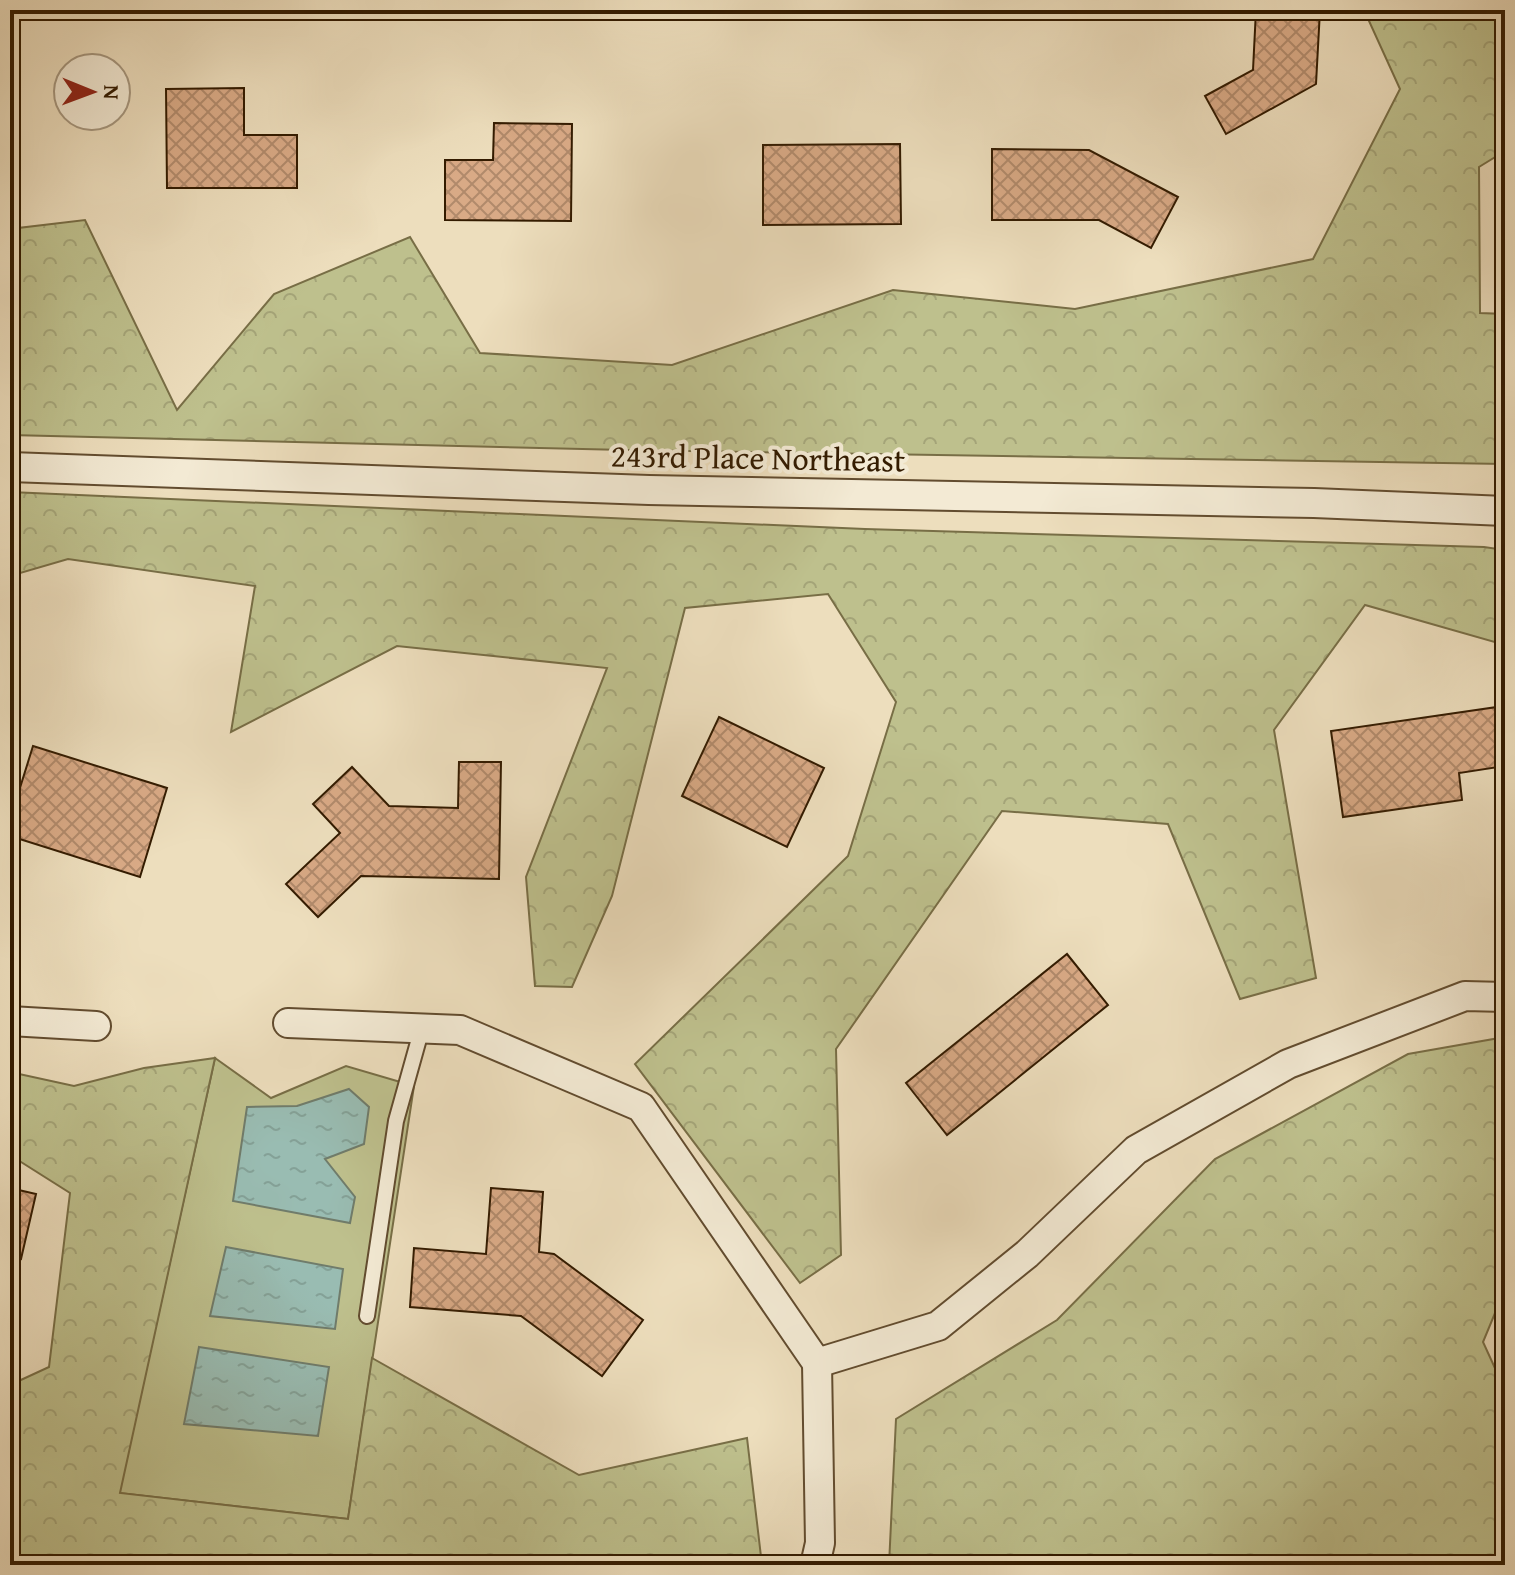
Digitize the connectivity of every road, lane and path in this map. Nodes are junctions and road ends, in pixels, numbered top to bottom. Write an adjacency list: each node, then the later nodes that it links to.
1 (10, 467): 2 (street, 243rd Place Northeast)
2 (1505, 511)
3 (1505, 997): 9 (street)
4 (10, 1021): 6 (street)
5 (288, 1023): 7 (street)
6 (96, 1026)
7 (422, 1028): 8 (lane); 9 (street)
8 (367, 1316)
9 (817, 1363): 10 (street)
10 (815, 1565)

